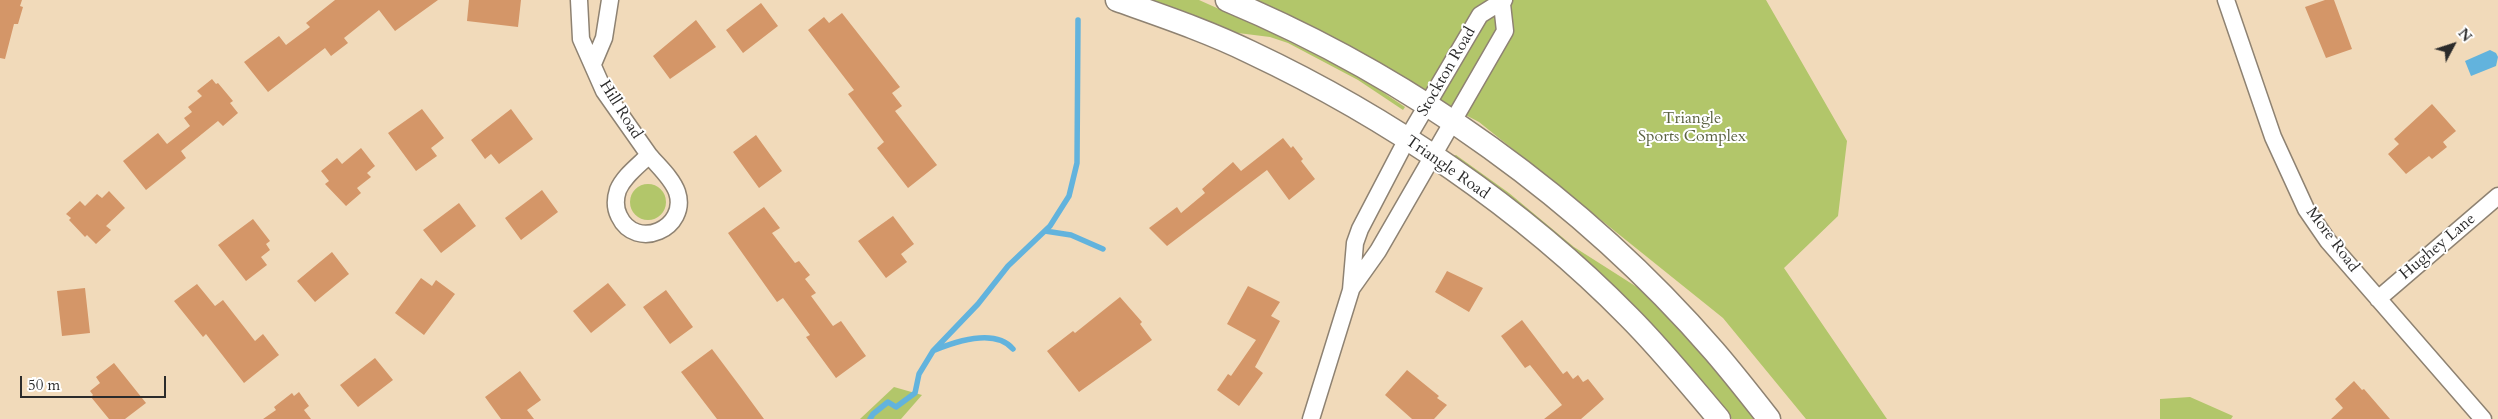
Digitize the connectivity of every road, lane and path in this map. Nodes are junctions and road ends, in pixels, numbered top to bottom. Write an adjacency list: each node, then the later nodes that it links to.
1 (579, 0): 7 (street, Hill Road)
2 (610, 0): 7 (street, Hill Road)
3 (1117, 0): 10 (street, Triangle Road)
4 (1227, 0): 8 (street)
5 (2226, 0): 15 (street, More Road)
6 (1503, 2): 8 (street, Stockton Road); 9 (street, Stockton Road)
7 (593, 64): 11 (street, Hill Road)
8 (1427, 106): 9 (street); 10 (street, Stockton Road)
9 (1452, 122): 12 (street, Stockton Road); 18 (street)
10 (1407, 139): 12 (street, Triangle Road); 14 (street, Stockton Road)
11 (648, 155): 11 (street, Hill Road)
12 (1434, 157): 14 (street, Stockton Road); 17 (street, Triangle Road)
13 (2498, 196): 15 (street, Hughey Lane)
14 (1351, 290): 16 (street, Stockton Road)
15 (2378, 299): 19 (street, More Road)
16 (1311, 419)
17 (1719, 419)
18 (1769, 419)
19 (2484, 419)

